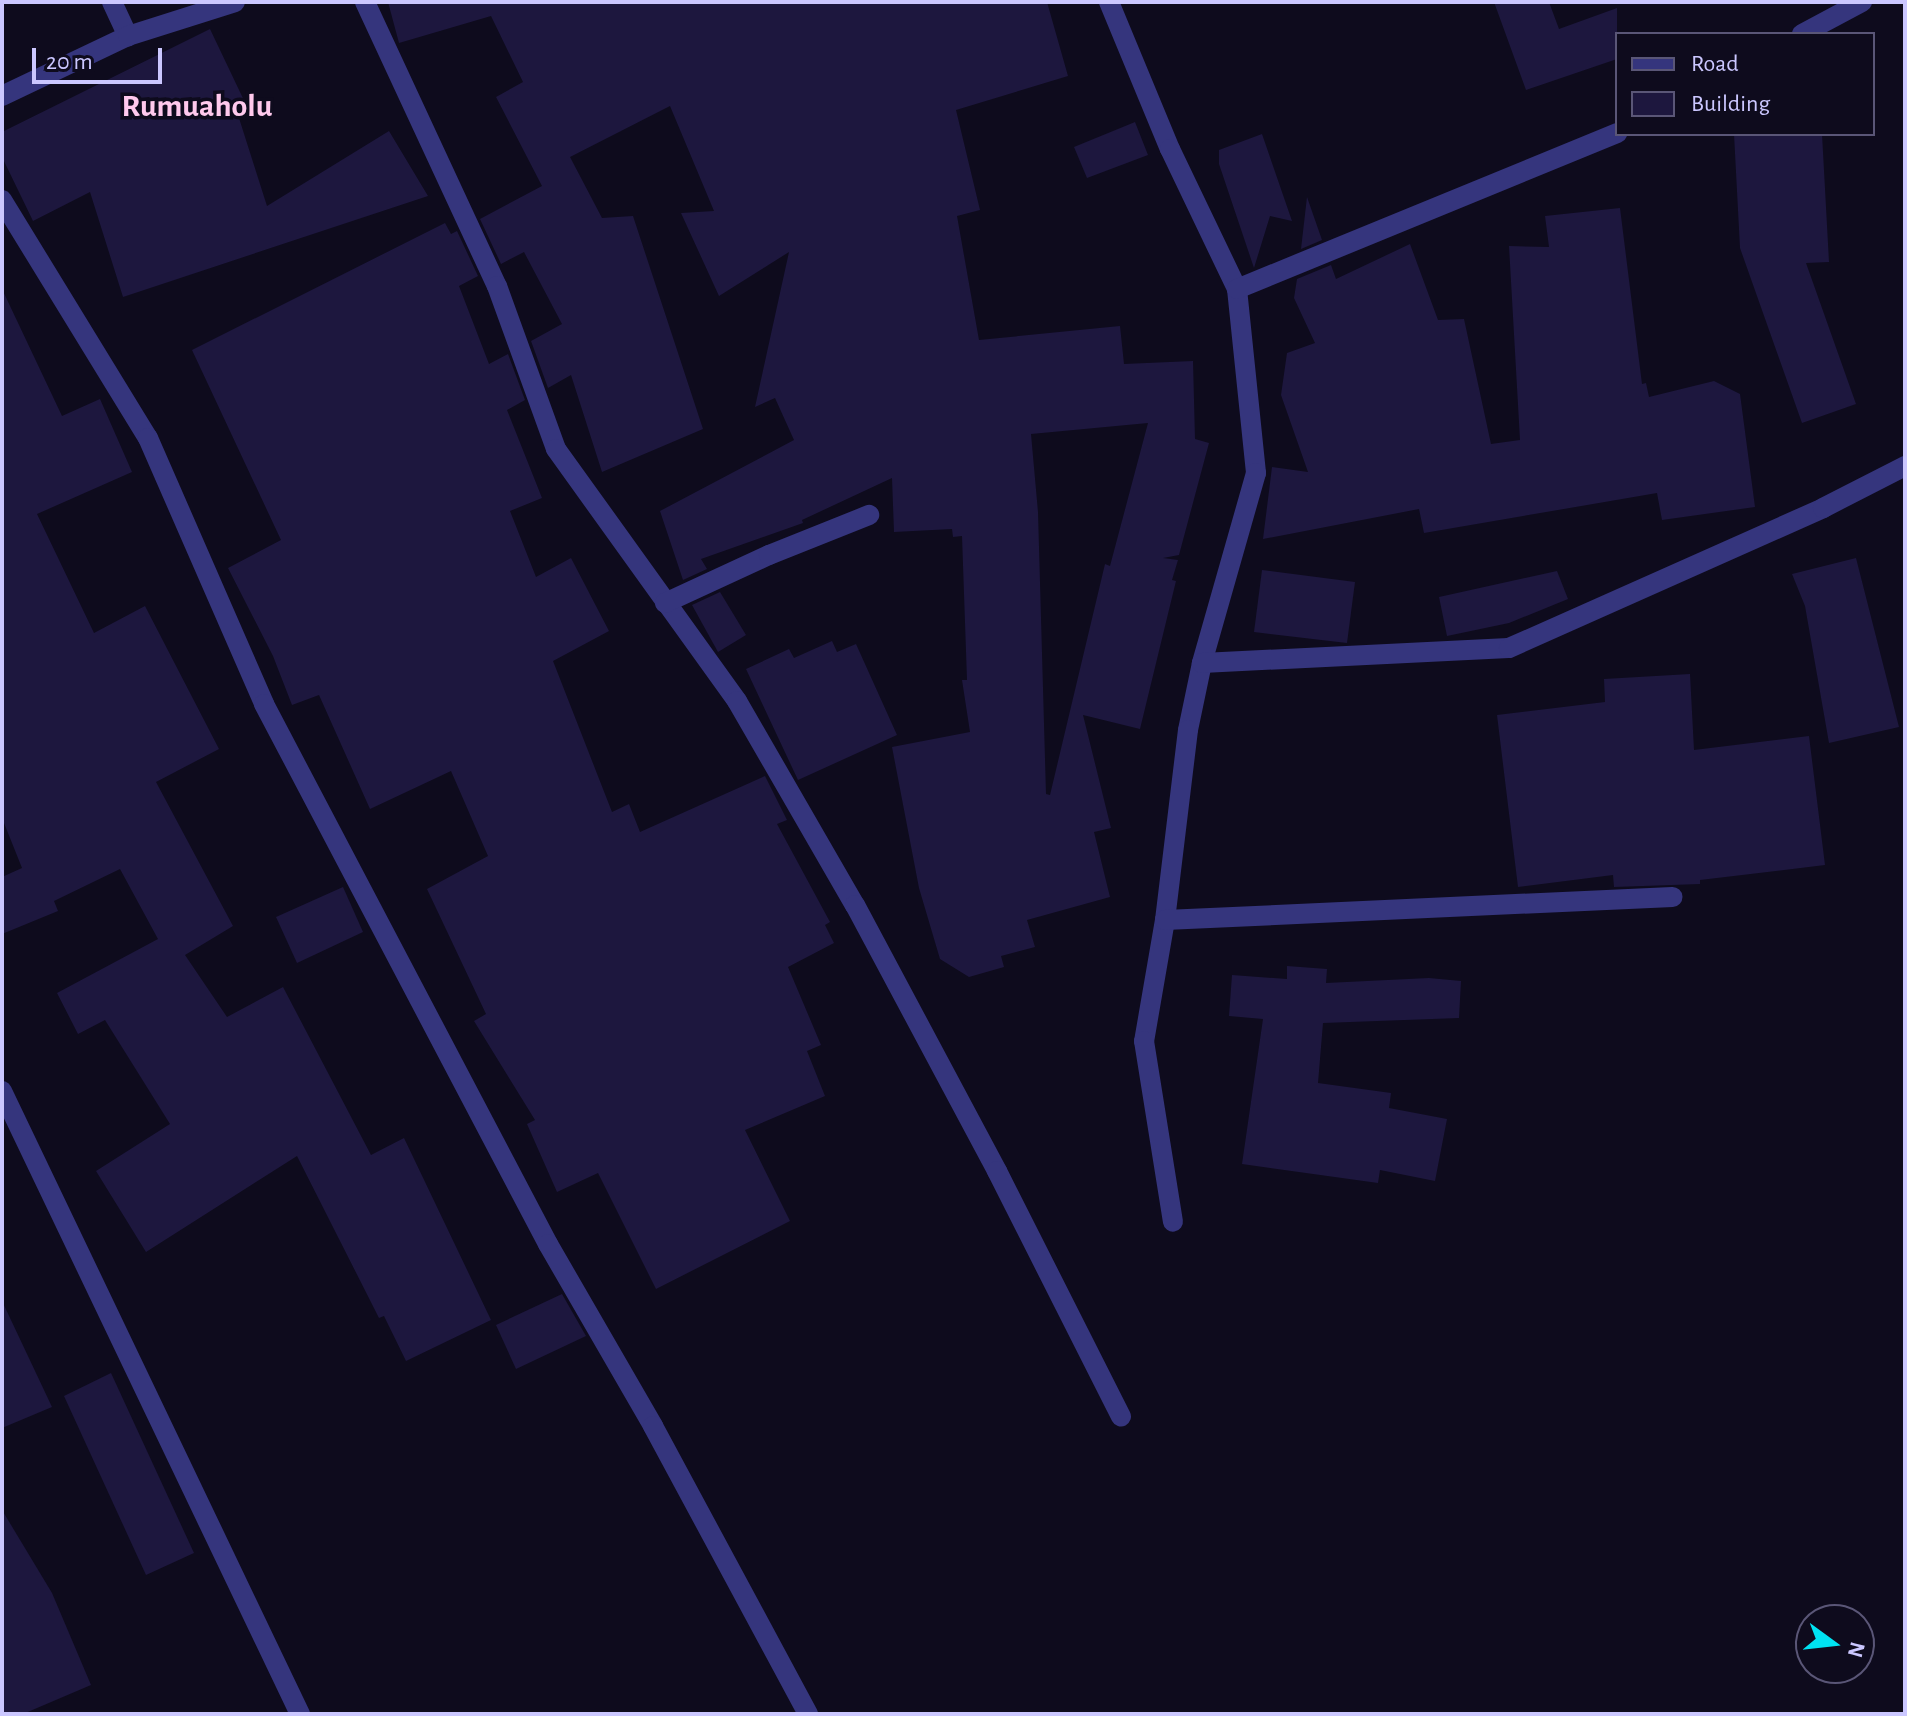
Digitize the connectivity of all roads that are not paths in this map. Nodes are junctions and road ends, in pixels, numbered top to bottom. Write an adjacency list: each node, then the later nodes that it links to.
1 (112, 2): 7 (street)
2 (235, 2): 7 (street)
3 (365, 2): 14 (street)
4 (1109, 2): 11 (street)
5 (1862, 2): 6 (street)
6 (1806, 32)
7 (128, 36): 8 (street)
8 (2, 96)
9 (1615, 134): 11 (street)
10 (2, 200): 22 (street)
11 (1237, 289): 15 (street)
12 (1905, 466): 15 (street)
13 (869, 515): 14 (street)
14 (665, 603): 20 (street)
15 (1202, 663): 17 (street)
16 (1672, 897): 17 (street)
17 (1165, 920): 19 (street)
18 (2, 1091): 21 (street)
19 (1173, 1222)
20 (1121, 1417)
21 (300, 1714)
22 (808, 1714)

